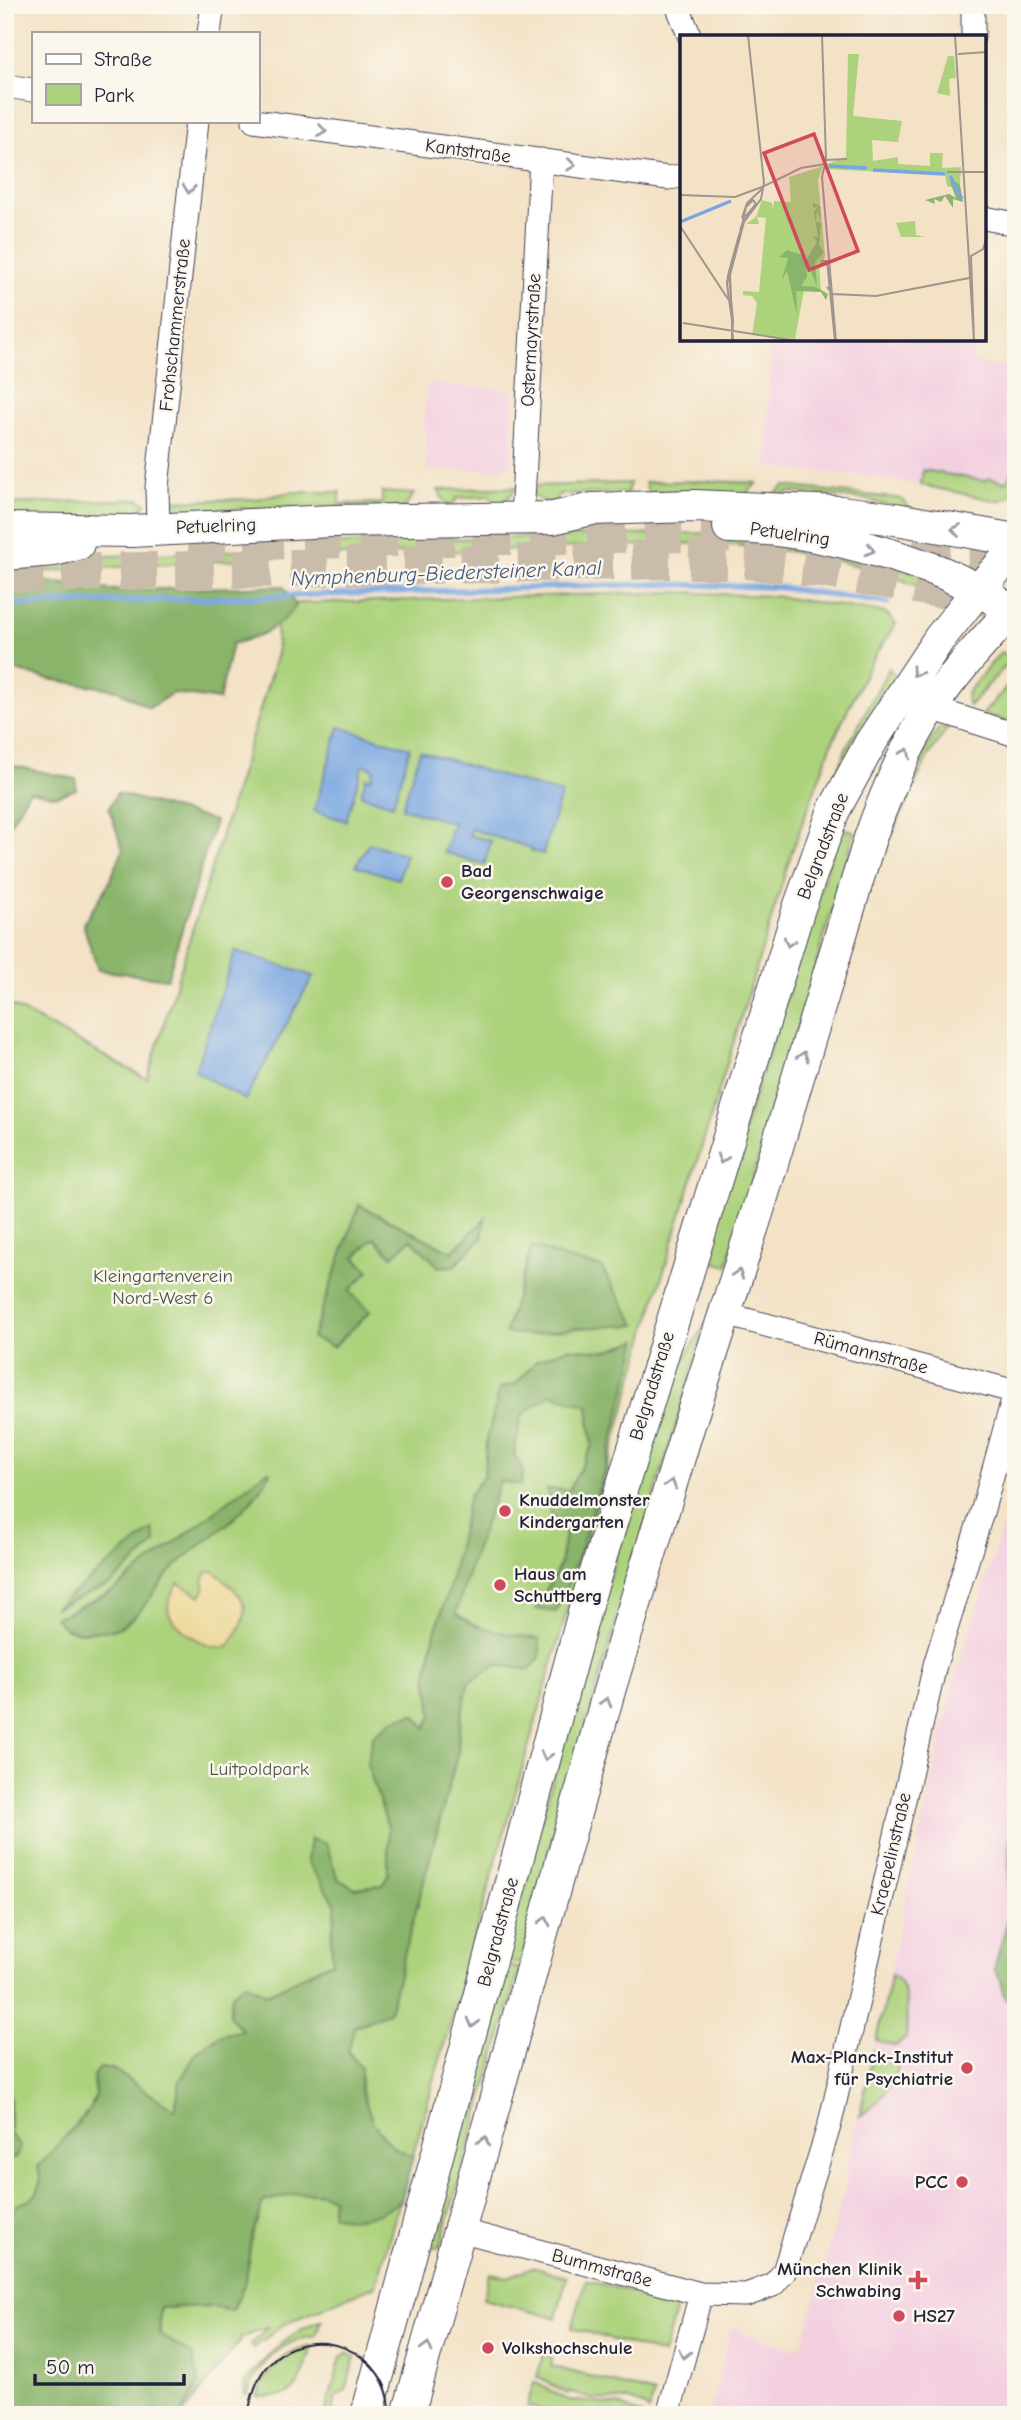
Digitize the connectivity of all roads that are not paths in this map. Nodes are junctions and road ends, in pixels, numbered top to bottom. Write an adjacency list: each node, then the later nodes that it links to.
1 (213, 5): 4 (street)
2 (677, 5): 5 (street)
3 (973, 5): 6 (street)
4 (209, 32)
5 (689, 35)
6 (973, 35)
7 (5, 86): 8 (street)
8 (32, 90)
9 (197, 122): 18 (street, Frohschammerstraße, one-way to 18)
10 (259, 122): 11 (street, Kantstraße, one-way to 11)
11 (541, 160): 12 (street, Kantstraße, one-way to 12); 16 (street, Ostermayrstraße)
12 (680, 176)
13 (986, 218): 14 (street)
14 (1016, 224)
15 (553, 518): 16 (main road, Petuelring); 19 (main road, Petuelring, one-way to 15); 22 (main road, Petuelring, one-way to 22)
16 (522, 519): 18 (main road, Petuelring)
17 (5, 529): 18 (main road, Petuelring)
18 (144, 530): 21 (main road, Petuelring)
19 (1016, 540)
20 (1016, 548): 22 (main road, Belgradstraße)
21 (5, 554)
22 (978, 590): 23 (main road, Petuelring); 26 (main road, Belgradstraße, one-way to 26)
23 (1015, 608): 24 (main road, Belgradstraße)
24 (931, 708): 25 (street); 27 (main road, Belgradstraße, one-way to 24)
25 (1016, 735)
26 (849, 781): 27 (main road); 28 (main road, Belgradstraße)
27 (883, 799): 29 (main road, Belgradstraße)
28 (827, 831): 29 (main road); 33 (main road, Belgradstraße, one-way to 33)
29 (870, 838): 30 (main road, Belgradstraße, one-way to 29)
30 (725, 1314): 31 (street, Rümannstraße); 32 (main road, Belgradstraße, one-way to 30)
31 (1015, 1392): 35 (street, Kraepelinstraße)
32 (456, 2241): 33 (main road); 34 (street, Bummstraße); 37 (main road, Belgradstraße, one-way to 32)
33 (406, 2277): 36 (main road, Belgradstraße)
34 (701, 2294): 35 (street, Bummstraße); 38 (street, one-way to 38)
35 (746, 2295)
36 (367, 2415)
37 (408, 2415)
38 (668, 2415)

